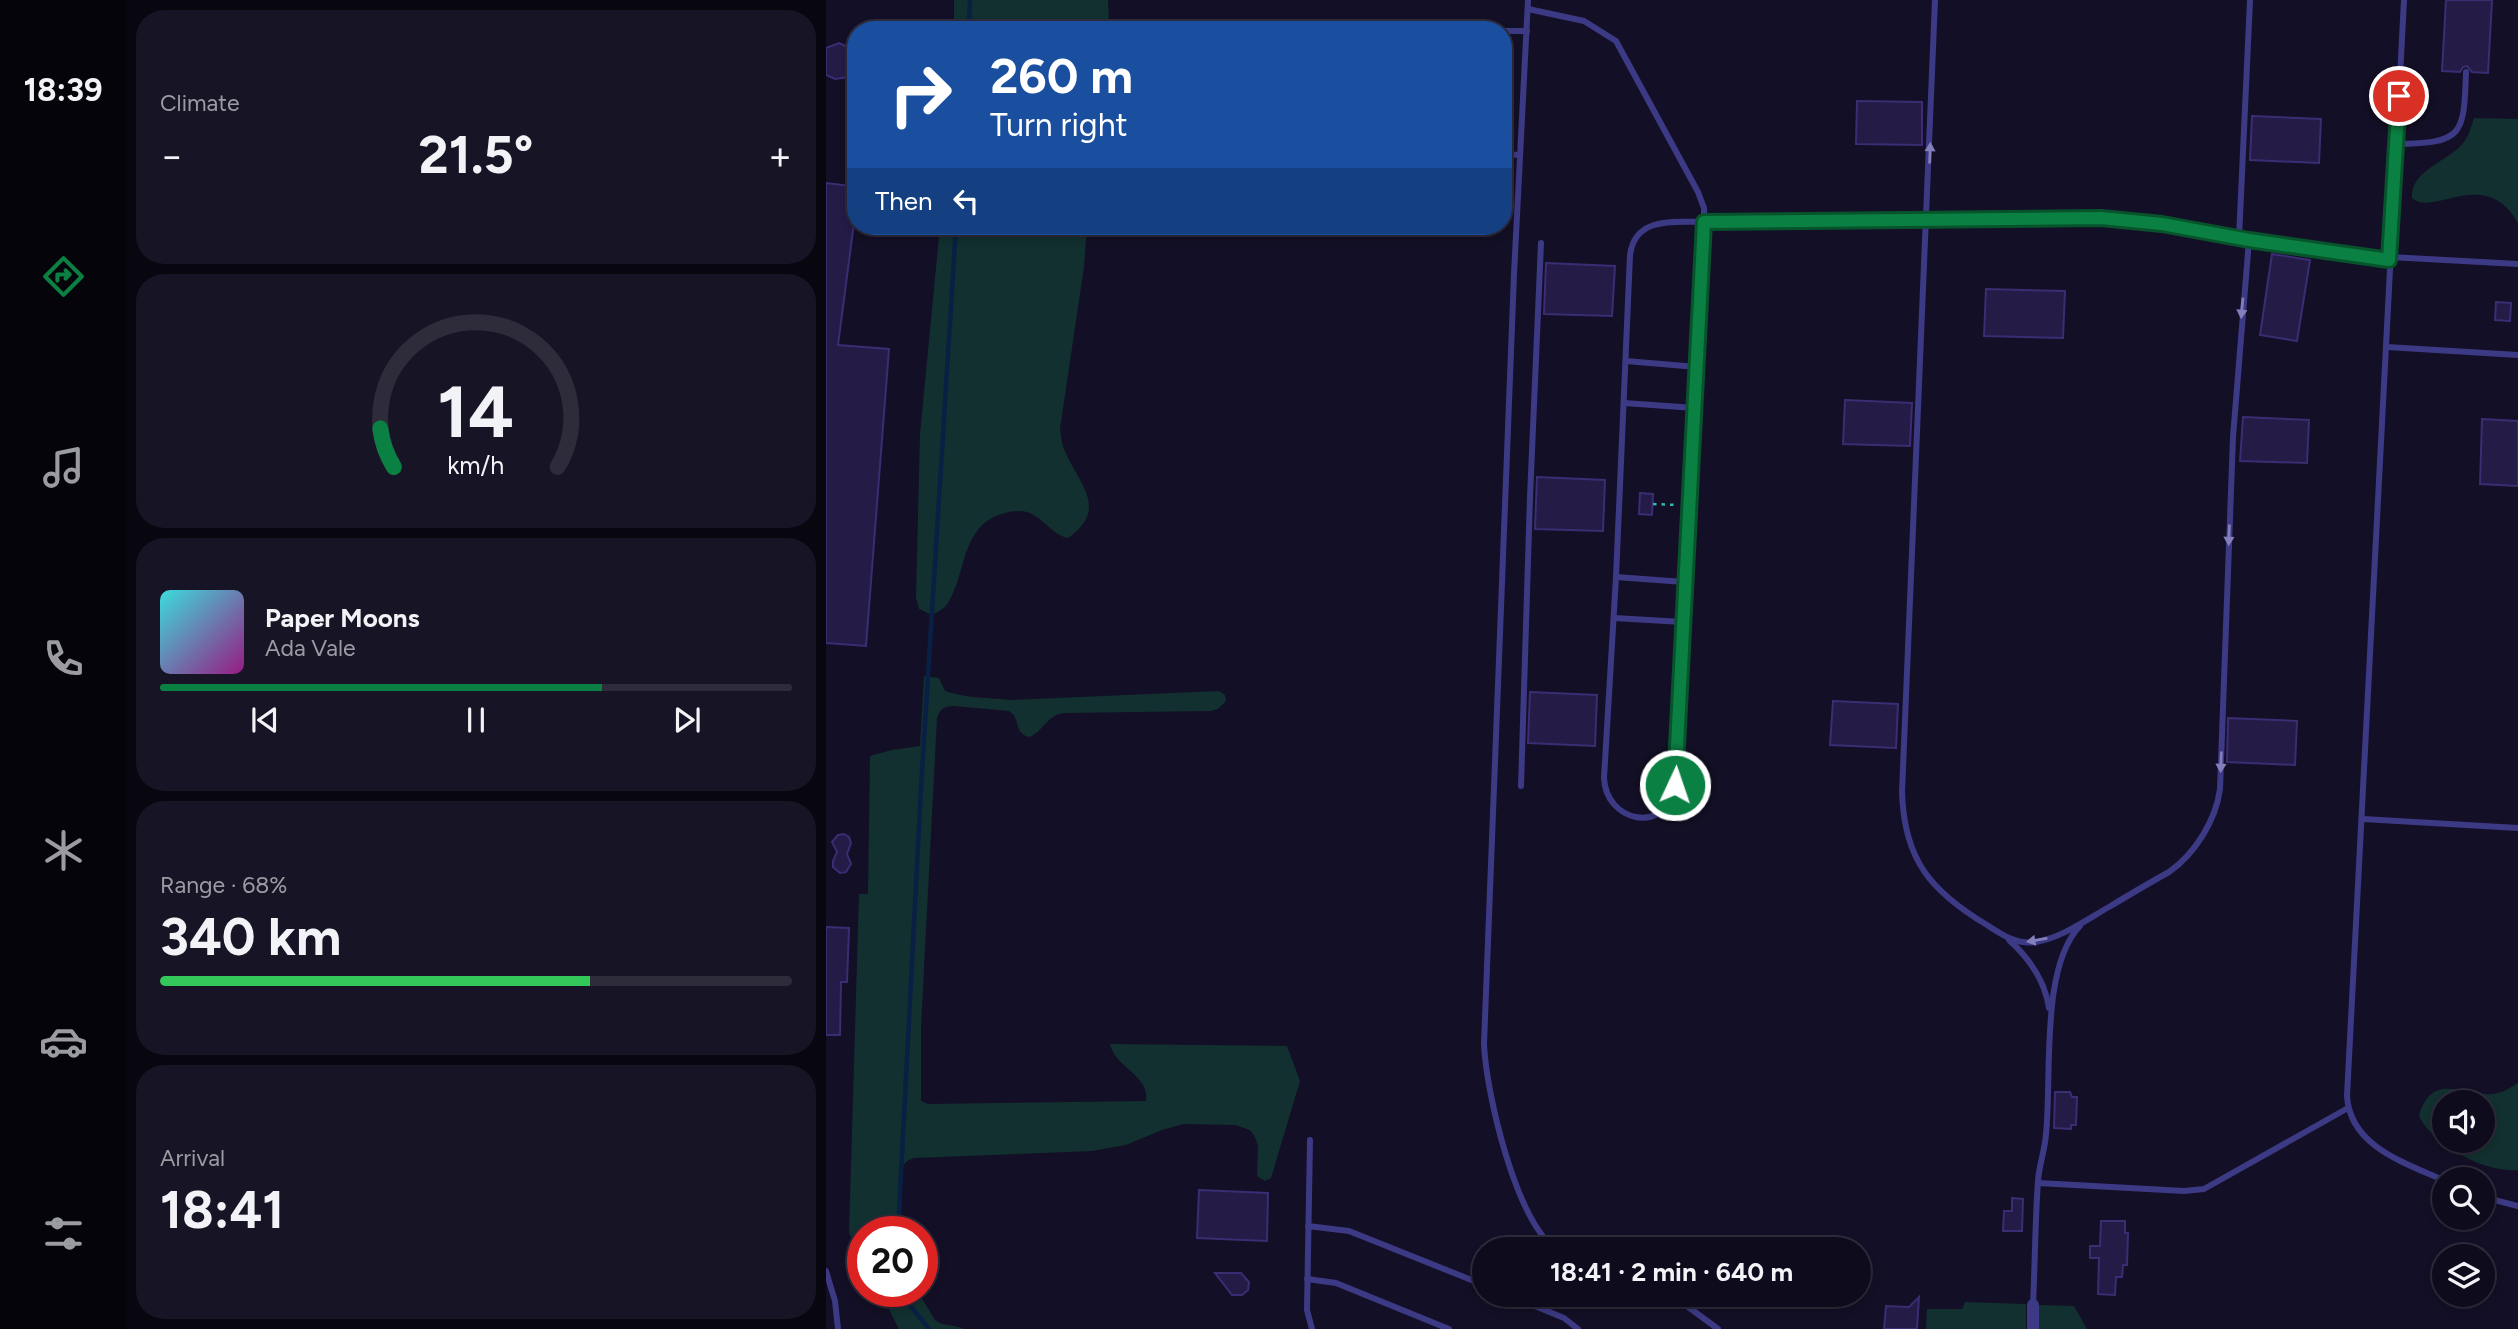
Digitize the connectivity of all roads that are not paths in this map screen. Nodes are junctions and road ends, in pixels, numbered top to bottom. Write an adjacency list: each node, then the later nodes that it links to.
1 (1528, 0): 5 (lane)
2 (1936, 0): 12 (lane, one-way to 2)
3 (2250, 0): 14 (lane)
4 (2404, 0): 9 (lane)
5 (1528, 9): 7 (lane); 13 (lane)
6 (1512, 31): 7 (lane)
7 (1527, 31): 11 (lane)
8 (2466, 72): 9 (lane)
9 (2396, 144): 17 (lane)
10 (1512, 155): 11 (lane)
11 (1520, 155): 42 (lane)
12 (1928, 221): 13 (lane); 14 (lane); 33 (lane)
13 (1704, 222): 21 (lane); 22 (lane)
14 (2239, 238): 15 (lane)
15 (2249, 240): 17 (lane); 32 (lane, one-way to 32)
16 (1541, 243): 29 (lane)
17 (2390, 258): 18 (lane); 19 (lane)
18 (2518, 264)
19 (2386, 347): 20 (lane); 30 (lane)
20 (2518, 355)
21 (1626, 361): 22 (lane); 23 (lane)
22 (1697, 367): 24 (lane)
23 (1624, 403): 24 (lane); 25 (lane)
24 (1695, 408): 26 (lane)
25 (1616, 577): 26 (lane); 27 (lane)
26 (1684, 582): 28 (lane)
27 (1614, 618): 28 (lane); 28 (lane)
28 (1682, 622)
29 (1521, 786)
30 (2363, 819): 31 (lane); 35 (lane)
31 (2518, 828)
32 (2085, 921): 33 (lane, one-way to 33); 34 (lane)
33 (2002, 934): 34 (lane)
34 (2051, 1020): 38 (lane)
35 (2348, 1108): 37 (lane); 38 (lane)
36 (1310, 1140): 41 (lane)
37 (2432, 1175)
38 (2038, 1183): 48 (lane)
39 (2495, 1200): 40 (lane)
40 (2518, 1206)
41 (1308, 1226): 44 (lane); 45 (lane)
42 (1543, 1237)
43 (826, 1272): 46 (lane)
44 (1307, 1279): 52 (lane); 53 (lane)
45 (1472, 1280)
46 (835, 1300): 47 (lane); 51 (lane)
47 (826, 1301)
48 (2033, 1305): 56 (street)
49 (1537, 1307): 54 (lane)
50 (1688, 1307): 55 (lane)
51 (838, 1329)
52 (1312, 1329)
53 (1449, 1329)
54 (1578, 1329)
55 (1718, 1329)
56 (2033, 1329)

